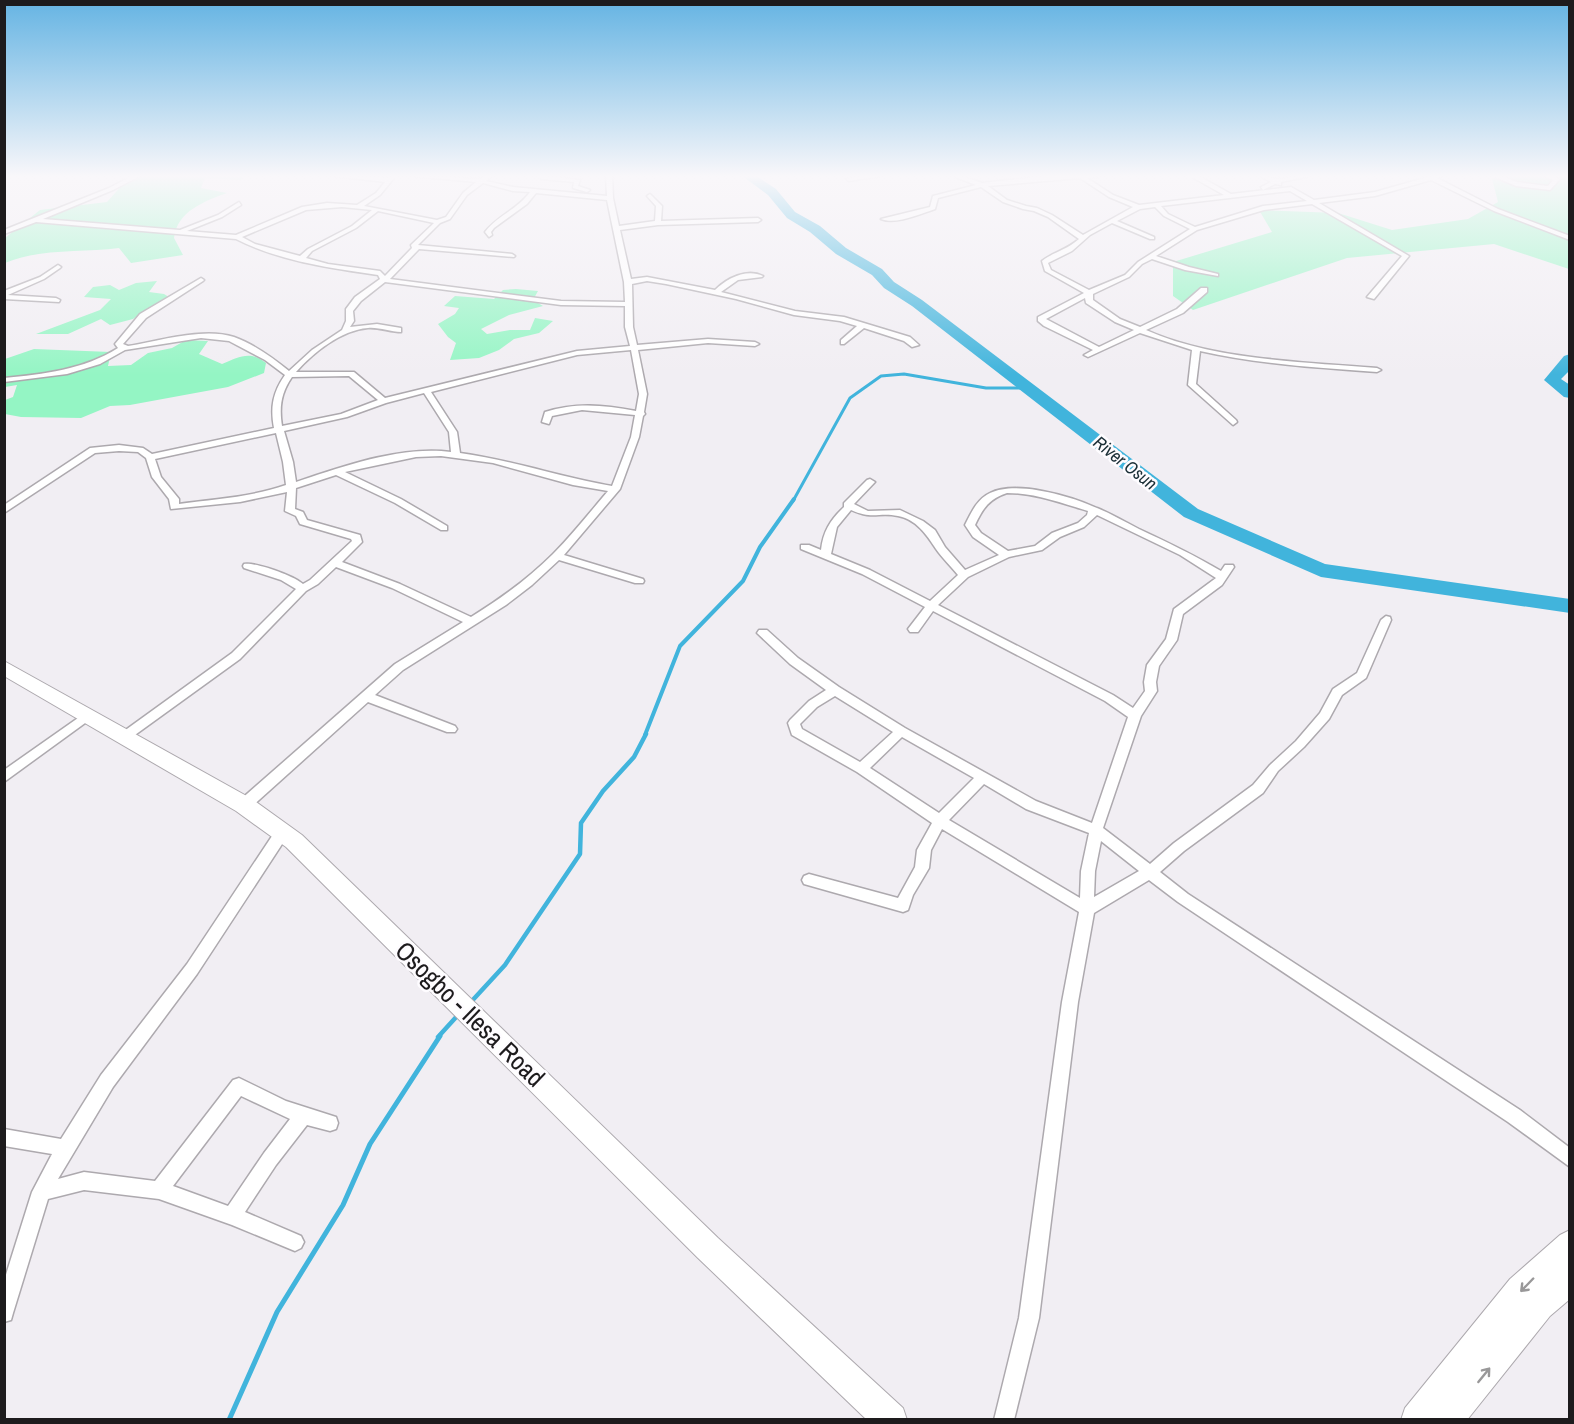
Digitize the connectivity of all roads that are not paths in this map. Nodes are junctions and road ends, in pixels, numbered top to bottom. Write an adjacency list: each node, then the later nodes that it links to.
1 (246, 241): 11 (street)
2 (326, 241): 11 (street)
3 (418, 241): 8 (street)
4 (620, 241): 17 (street)
5 (1081, 241): 20 (street)
6 (1175, 241): 10 (street)
7 (1381, 241): 22 (street)
8 (413, 246): 9 (street); 16 (street)
9 (512, 256)
10 (1151, 256): 13 (street); 20 (street)
11 (303, 257): 16 (street)
12 (58, 267): 21 (street)
13 (1216, 275)
14 (760, 276): 19 (street)
15 (201, 280): 32 (street)
16 (384, 280): 24 (street); 26 (street)
17 (628, 282): 19 (street); 24 (street)
18 (1204, 290): 27 (street)
19 (716, 293): 25 (street)
20 (1089, 293): 27 (street); 35 (street)
21 (4, 295): 23 (street)
22 (1371, 297)
23 (56, 300)
24 (628, 304): 33 (street)
25 (862, 326): 29 (street); 31 (street)
26 (345, 329): 28 (street); 38 (street)
27 (1138, 329): 34 (street); 35 (street)
28 (398, 330)
29 (844, 342)
30 (755, 344): 33 (street)
31 (915, 345)
32 (124, 347): 38 (street); 39 (street)
33 (634, 348): 40 (street); 42 (street)
34 (1196, 349): 37 (street); 44 (street)
35 (1099, 350): 36 (street)
36 (1088, 355)
37 (1377, 370)
38 (290, 375): 41 (street); 45 (street)
39 (4, 380)
40 (426, 390): 41 (street); 46 (street)
41 (383, 401): 45 (street)
42 (641, 414): 43 (street); 50 (street)
43 (546, 422)
44 (1233, 422)
45 (280, 429): 47 (street); 51 (street)
46 (456, 455): 48 (street); 50 (street)
47 (150, 457): 51 (street); 54 (street)
48 (335, 471): 51 (street); 55 (street)
49 (870, 482): 52 (street)
50 (615, 489): 58 (street)
51 (291, 491): 60 (street)
52 (850, 506): 57 (street); 62 (street)
53 (1093, 509): 59 (street); 59 (street); 73 (street)
54 (4, 510)
55 (444, 528)
56 (805, 547): 57 (street)
57 (826, 554): 65 (street)
58 (557, 555): 63 (street); 67 (street)
59 (1006, 555): 62 (street)
60 (335, 563): 64 (street); 67 (street)
61 (248, 567): 64 (street)
62 (964, 575): 65 (street)
63 (639, 581)
64 (302, 589): 77 (street)
65 (932, 605): 68 (street); 73 (street)
66 (1386, 620): 85 (street)
67 (471, 622): 72 (street)
68 (914, 629)
69 (763, 633): 71 (street)
70 (4, 667): 74 (main road, Osogbo - Ilesa Road)
71 (835, 690): 76 (street); 78 (street)
72 (368, 697): 75 (street); 81 (street)
73 (1135, 715): 83 (street)
74 (88, 716): 77 (main road, Osogbo - Ilesa Road); 79 (street)
75 (451, 729)
76 (901, 731): 78 (street); 80 (street)
77 (124, 737): 81 (main road, Osogbo - Ilesa Road)
78 (861, 769): 82 (street)
79 (4, 777)
80 (983, 777): 82 (street); 83 (street)
81 (244, 805): 84 (main road, Osogbo - Ilesa Road)
82 (939, 821): 86 (street); 87 (street)
83 (1095, 830): 85 (street); 87 (street)
84 (283, 831): 91 (street); 100 (main road, Osogbo - Ilesa Road)
85 (1150, 872): 87 (street); 92 (street)
86 (809, 880)
87 (1087, 909): 101 (street)
88 (302, 1118): 89 (street); 93 (street); 95 (street)
89 (330, 1123)
90 (4, 1137): 91 (street)
91 (65, 1148): 94 (street)
92 (1569, 1159)
93 (159, 1190): 94 (street); 95 (street)
94 (41, 1192): 99 (street)
95 (232, 1216): 96 (street)
96 (295, 1242)
97 (1569, 1245): 102 (main road, one-way to 102)
98 (1569, 1279): 103 (main road, one-way to 98)
99 (4, 1313)
100 (891, 1419)
101 (1004, 1419)
102 (1417, 1419)
103 (1446, 1419)

